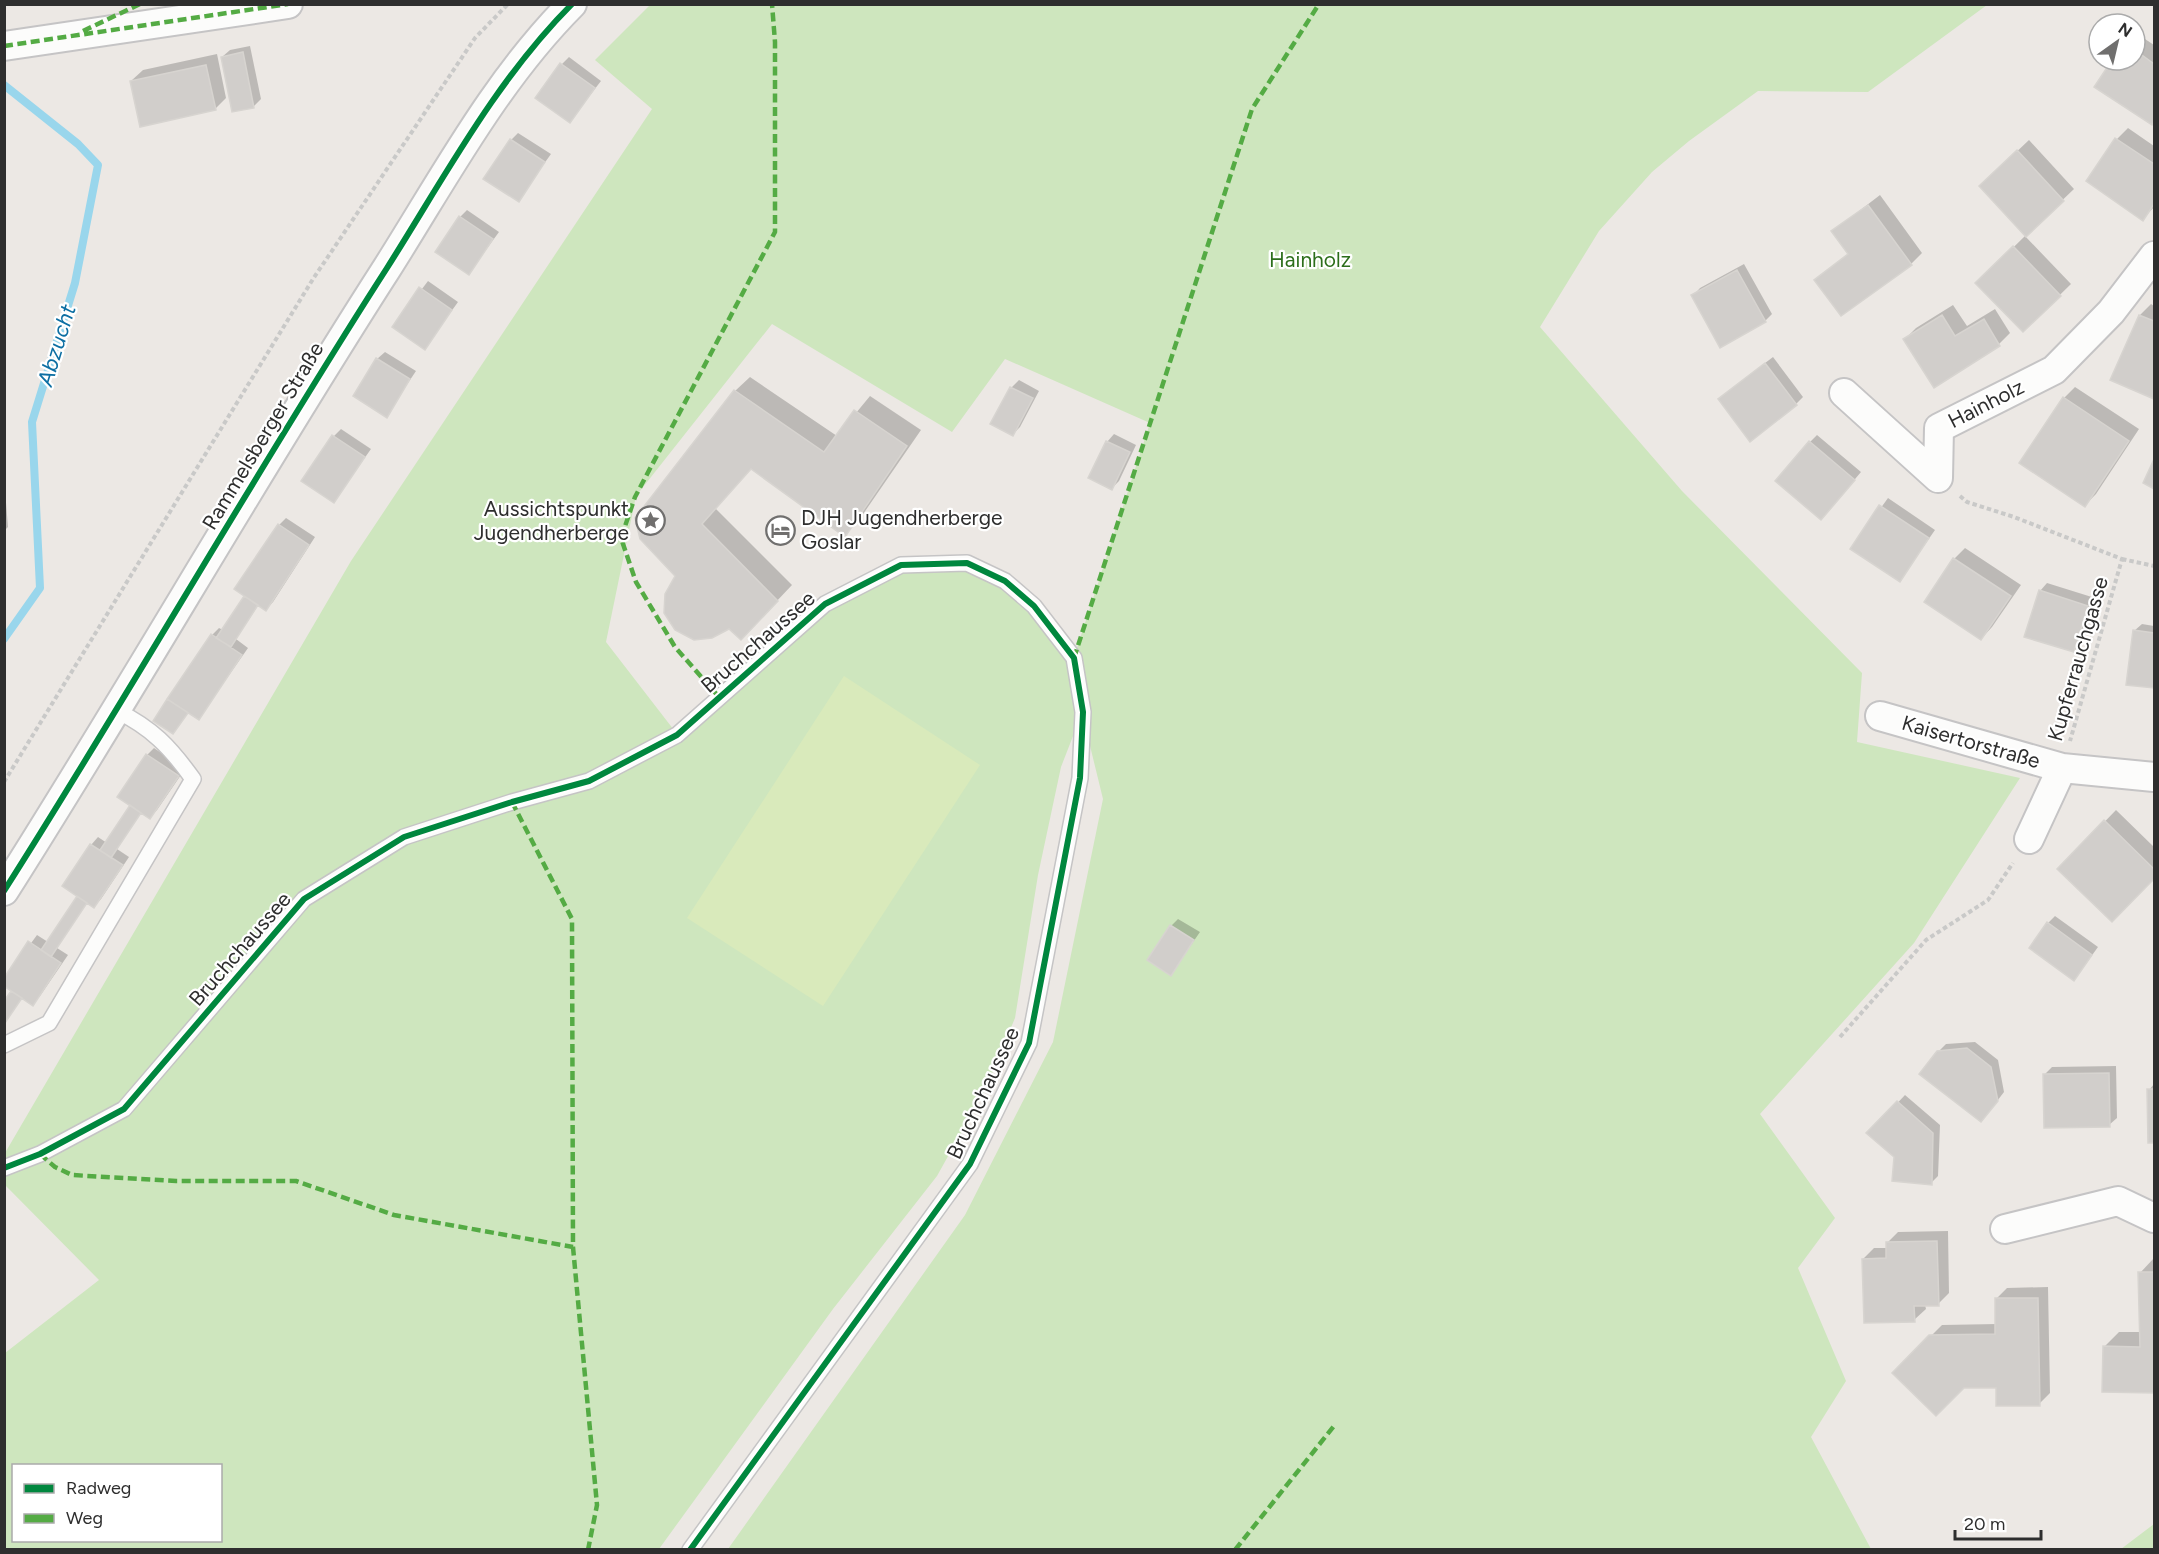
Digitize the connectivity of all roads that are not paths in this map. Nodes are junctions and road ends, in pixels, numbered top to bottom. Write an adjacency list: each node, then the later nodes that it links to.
1 (140, 4): 4 (street)
2 (288, 4): 4 (street)
3 (565, 6): 8 (street, Rammelsberger Straße)
4 (72, 36): 5 (street)
5 (10, 44)
6 (2154, 256): 7 (street, Hainholz)
7 (1844, 393)
8 (117, 711): 13 (street, Rammelsberger Straße); 14 (lane)
9 (1880, 716): 10 (street, Kaisertorstraße)
10 (2062, 768): 11 (street, Kaisertorstraße); 12 (street, Kaisertorstraße)
11 (2154, 777)
12 (2029, 839)
13 (4, 891)
14 (4, 1045)
15 (4, 1168): 18 (lane, Bruchchaussee)
16 (2154, 1218): 17 (street)
17 (2005, 1229)
18 (690, 1550)

